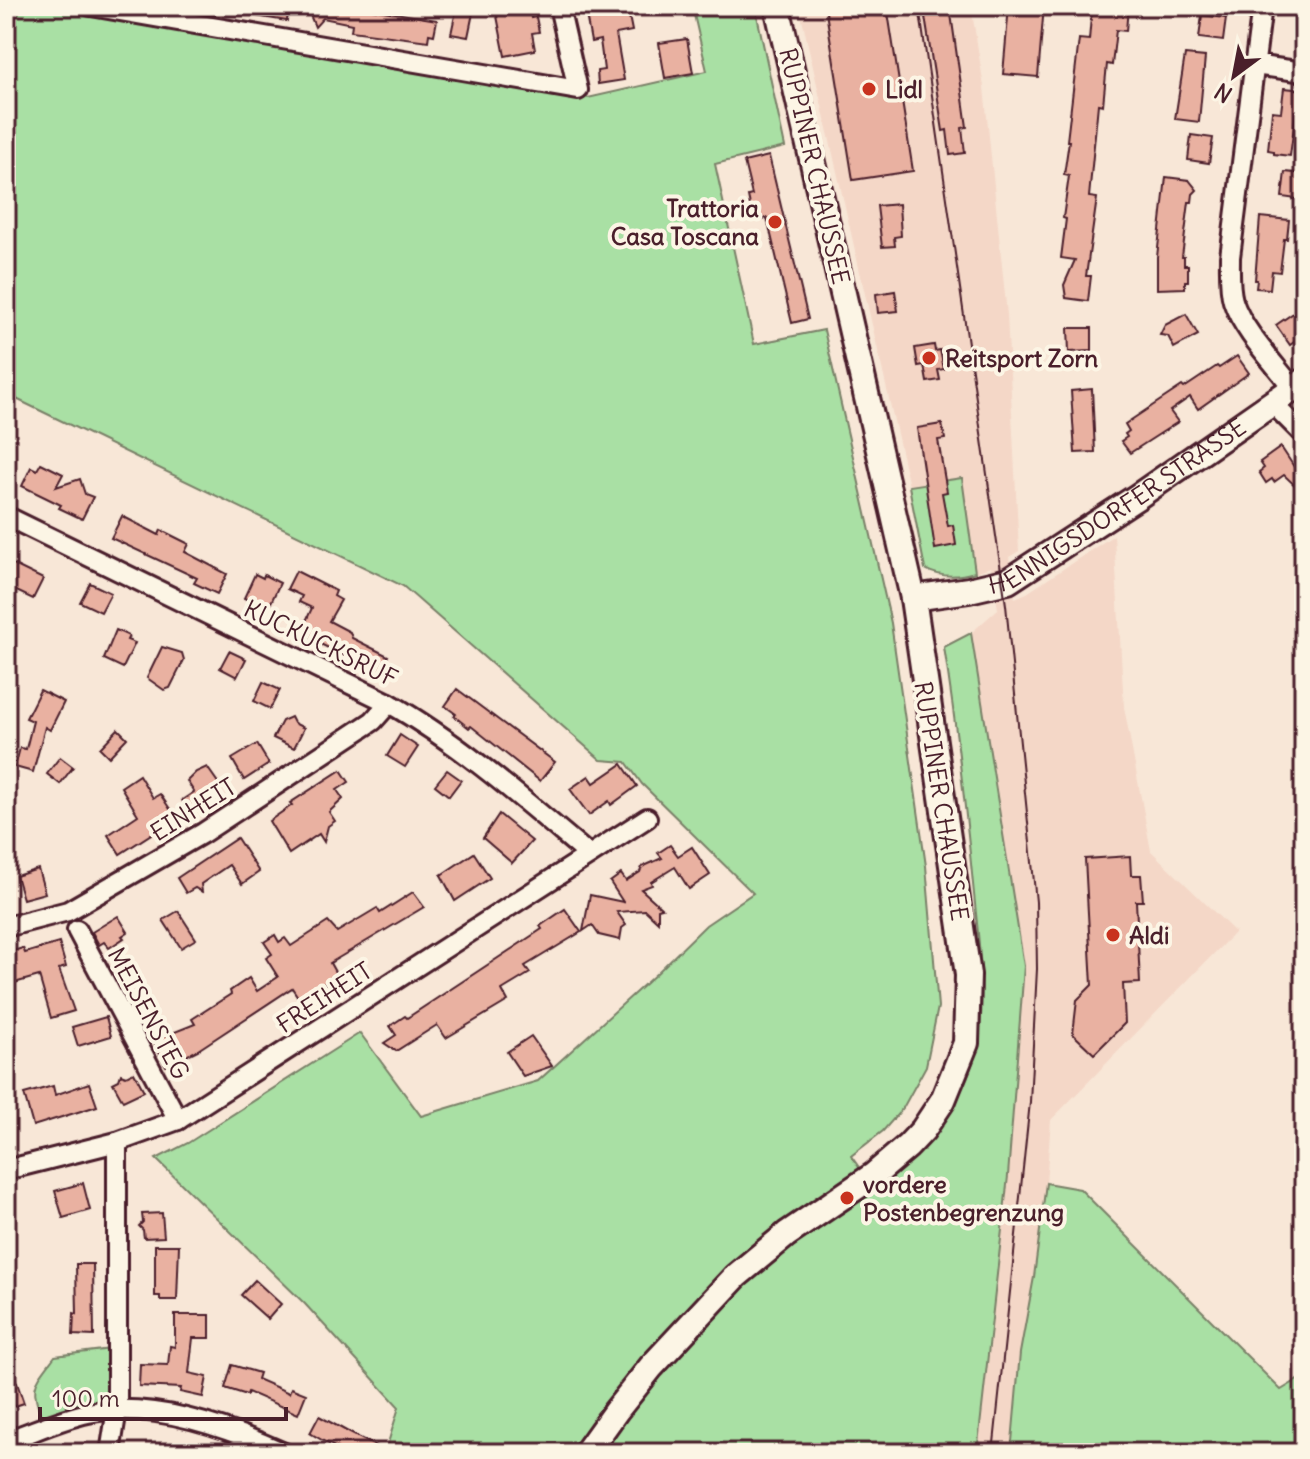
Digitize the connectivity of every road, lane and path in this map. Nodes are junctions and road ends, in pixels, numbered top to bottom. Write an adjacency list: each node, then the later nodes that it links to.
1 (91, 6): 2 (street)
2 (559, 6)
3 (777, 6): 11 (main road, RUPPINER CHAUSSEE)
4 (1262, 6): 5 (street)
5 (1254, 65): 6 (street); 7 (street)
6 (1304, 72)
7 (1299, 384): 8 (main road, HENNIGSDORFER STRASSE)
8 (1273, 404): 9 (street); 11 (main road, HENNIGSDORFER STRASSE)
9 (1304, 435)
10 (6, 516): 12 (street, KUCKUCKSRUF)
11 (913, 598): 24 (main road, RUPPINER CHAUSSEE)
12 (389, 703): 14 (street, KUCKUCKSRUF); 15 (street, EINHEIT)
13 (647, 818): 14 (street, FREIHEIT)
14 (589, 855): 17 (street, FREIHEIT)
15 (6, 927)
16 (77, 930): 17 (street, MEISENSTEG)
17 (178, 1120): 18 (street, FREIHEIT)
18 (117, 1142): 19 (street, FREIHEIT); 20 (street)
19 (6, 1170)
20 (117, 1409): 21 (street); 22 (street); 23 (street)
21 (6, 1441)
22 (110, 1453)
23 (284, 1453)
24 (586, 1453)

